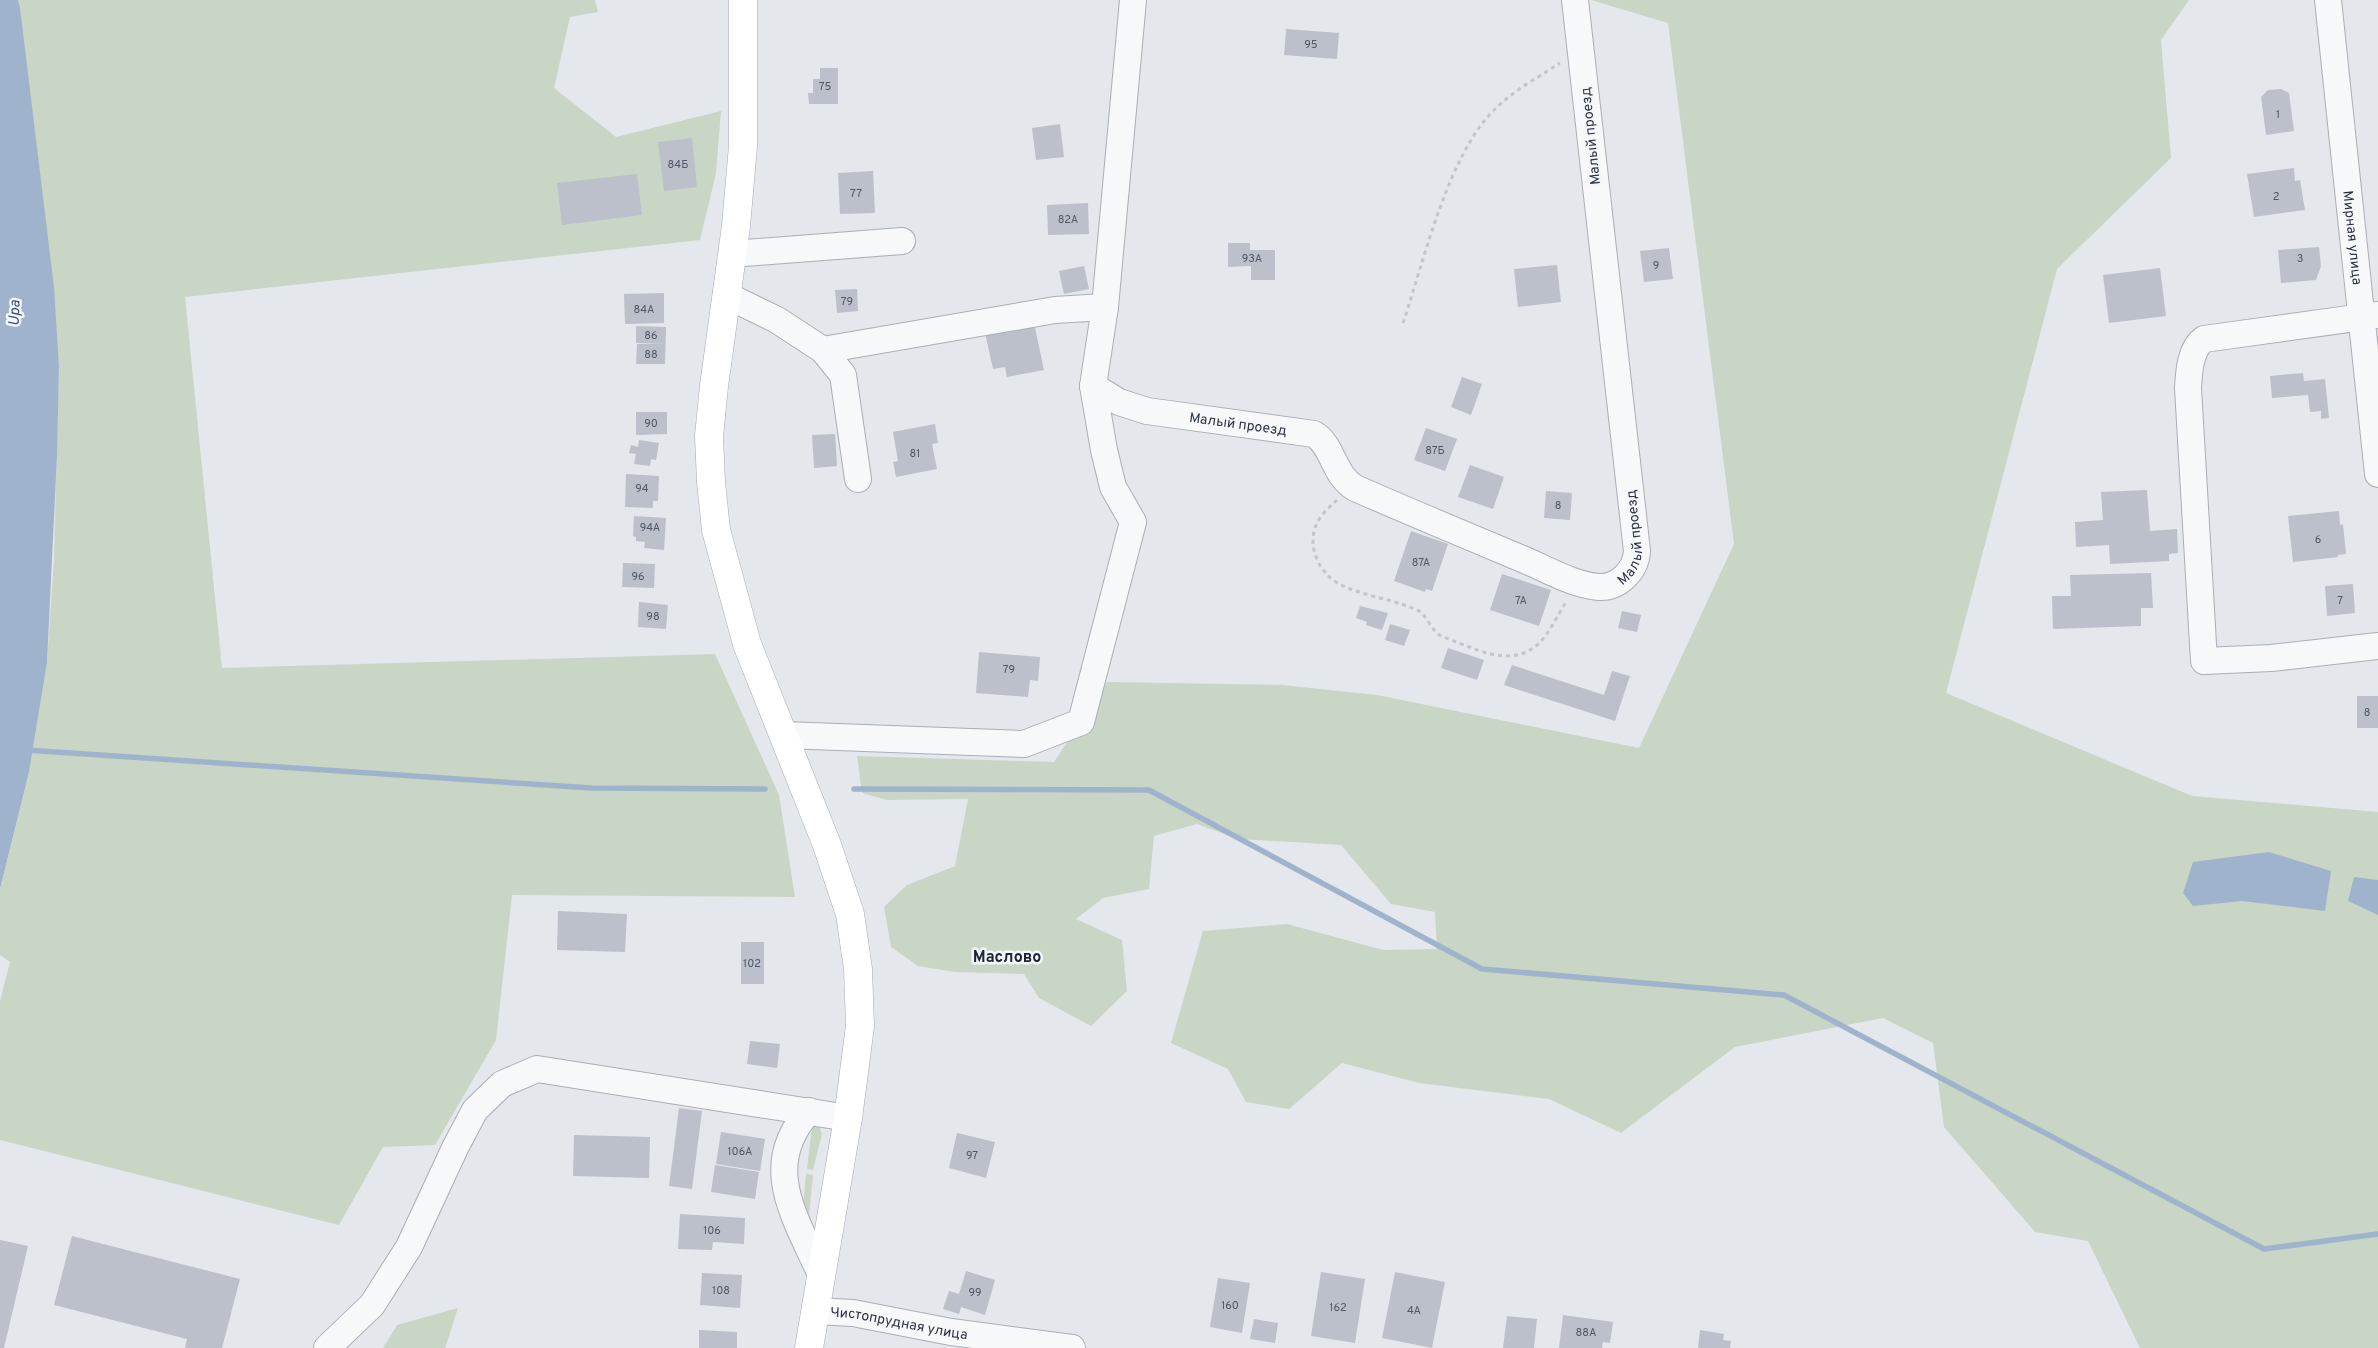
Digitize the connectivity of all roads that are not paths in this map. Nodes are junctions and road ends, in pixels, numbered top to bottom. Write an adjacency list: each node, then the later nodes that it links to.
1 (743, 0): 6 (main road)
2 (1133, 0): 8 (street)
3 (1575, 0): 11 (street, Малый проезд)
4 (2328, 0): 9 (street, Мирная улица)
5 (902, 241): 6 (street)
6 (732, 254): 7 (main road)
7 (726, 295): 10 (street); 15 (main road)
8 (1104, 307): 10 (street); 11 (street)
9 (2370, 316): 12 (street, Мирная улица); 14 (street)
10 (823, 350): 13 (street)
11 (1092, 386): 15 (street)
12 (2378, 474)
13 (858, 479)
14 (2378, 646)
15 (784, 735): 17 (main road)
16 (810, 1112): 17 (street); 18 (street); 20 (street)
17 (848, 1118): 18 (main road)
18 (821, 1275): 19 (main road)
19 (816, 1311): 21 (main road); 22 (street, Чистопрудная улица)
20 (327, 1348)
21 (809, 1348)
22 (1063, 1348)

